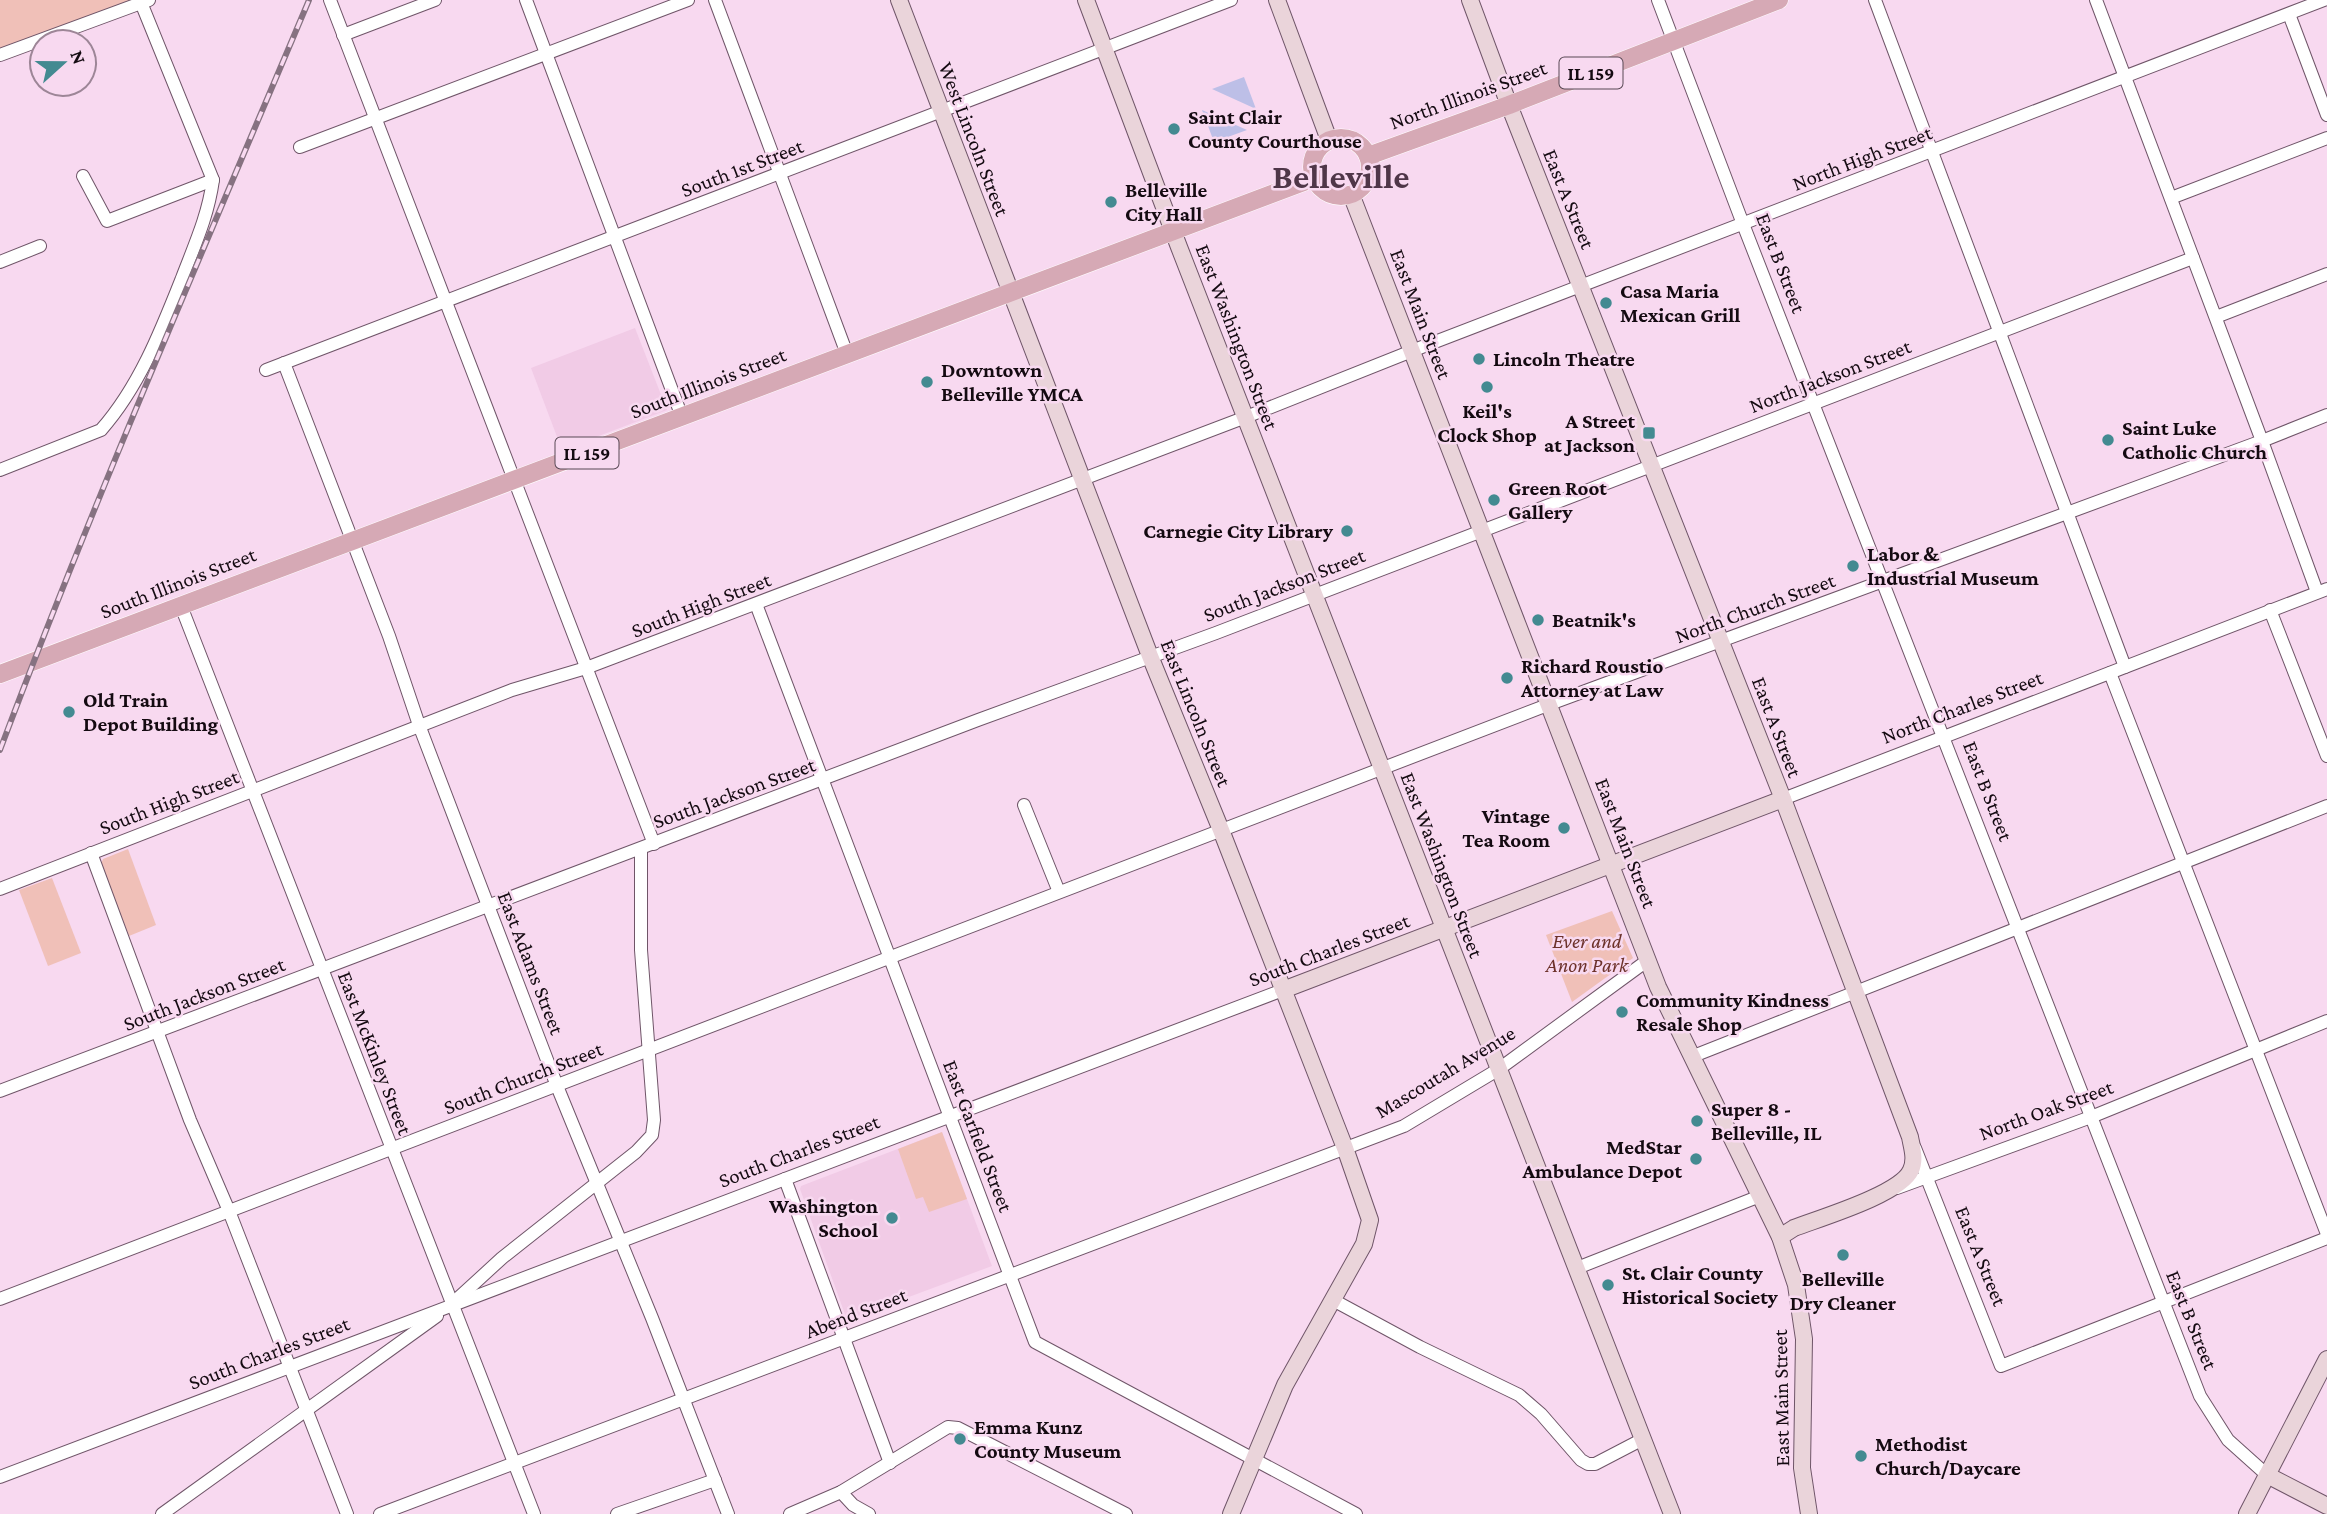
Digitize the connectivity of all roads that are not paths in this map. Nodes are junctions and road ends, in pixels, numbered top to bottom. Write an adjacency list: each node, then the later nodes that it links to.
1 (330, 0): 18 (street)
2 (435, 0): 18 (street)
3 (526, 0): 21 (street)
4 (688, 0): 21 (street)
5 (715, 0): 33 (street)
6 (899, 0): 25 (street, West Lincoln Street)
7 (1086, 0): 20 (street, East Washington Street)
8 (1231, 0): 20 (street, South 1st Street)
9 (1278, 0): 29 (street)
10 (1470, 0): 24 (street, East A Street)
11 (1658, 0): 19 (street, East B Street)
12 (1779, 0): 19 (main road, North Illinois Street / IL 159)
13 (1875, 0): 31 (street)
14 (2095, 0): 23 (street)
15 (144, 1): 22 (street); 36 (street)
16 (2315, 2): 17 (street, North High Street)
17 (2290, 14): 23 (street, North High Street); 26 (street)
18 (343, 35): 27 (street)
19 (1674, 41): 24 (main road, North Illinois Street / IL 159); 39 (street, East B Street)
20 (1105, 49): 25 (street, South 1st Street); 40 (street, East Washington Street)
21 (546, 53): 27 (street); 41 (street)
22 (0, 55)
23 (2125, 78): 31 (street, North High Street); 38 (street)
24 (1509, 105): 32 (main road, North Illinois Street / IL 159); 46 (street, East A Street)
25 (942, 112): 33 (street, South 1st Street); 47 (street, West Lincoln Street)
26 (2327, 115)
27 (375, 119): 30 (street); 48 (street)
28 (2327, 138): 38 (street)
29 (1329, 140): 32 (main road); 35 (main road)
30 (300, 146)
31 (1932, 152): 39 (street, North High Street); 50 (street)
32 (1368, 156): 37 (main road)
33 (780, 174): 41 (street, South 1st Street); 52 (street)
34 (83, 176): 36 (street)
35 (1314, 178): 37 (main road); 40 (main road, South Illinois Street / IL 159)
36 (213, 180): 61 (street)
37 (1352, 194): 51 (street, East Main Street)
38 (2171, 198): 43 (street)
39 (1743, 224): 46 (street, North High Street); 55 (street, East B Street)
40 (1173, 232): 47 (main road, South Illinois Street / IL 159); 58 (street, East Washington Street)
41 (614, 236): 48 (street, South 1st Street); 57 (street)
42 (40, 246): 44 (street)
43 (2193, 258): 49 (street); 50 (street, North Jackson Street)
44 (0, 262)
45 (2327, 274): 49 (street)
46 (1581, 285): 51 (street, North High Street); 60 (street, East A Street)
47 (1009, 293): 52 (main road, South Illinois Street / IL 159); 63 (street, East Lincoln Street)
48 (445, 301): 53 (street, South 1st Street); 62 (street)
49 (2216, 317): 59 (street)
50 (2000, 332): 55 (street, North Jackson Street); 64 (street)
51 (1413, 351): 58 (street, South High Street); 65 (street, East Main Street)
52 (847, 354): 57 (main road, South Illinois Street / IL 159)
53 (284, 363): 54 (street, South 1st Street); 66 (street, East Adams Street)
54 (266, 370)
55 (1813, 403): 60 (street, North Jackson Street); 67 (street, East B Street)
56 (2327, 415): 59 (street, North Church Street)
57 (682, 417): 62 (main road, South Illinois Street / IL 159)
58 (1246, 417): 63 (street, South High Street); 69 (street, East Washington Street)
59 (2262, 441): 64 (street, North Church Street); 68 (street)
60 (1652, 465): 65 (street, North Jackson Street); 73 (street, East A Street)
61 (0, 470)
62 (514, 480): 66 (main road, South Illinois Street / IL 159); 76 (street)
63 (1083, 480): 70 (street, South High Street); 74 (street, East Lincoln Street)
64 (2067, 513): 67 (street, North Church Street); 75 (street)
65 (1482, 529): 69 (street, South Jackson Street); 79 (street, East Main Street)
66 (352, 541): 71 (main road, South Illinois Street / IL 159); 80 (street, East Adams Street)
67 (1883, 581): 73 (street, North Church Street); 81 (street, East B Street)
68 (2322, 591): 72 (street, North Charles Street)
69 (1315, 595): 74 (street, South Jackson Street); 83 (street, East Washington Street)
70 (756, 604): 76 (street, South High Street); 84 (street, East Garfield Street)
71 (181, 606): 78 (main road, South Illinois Street / IL 159); 85 (street, East McKinley Street)
72 (2270, 610): 75 (street, North Charles Street); 82 (street)
73 (1721, 641): 79 (street, North Church Street); 86 (street, East A Street)
74 (1150, 656): 84 (street, South Jackson Street); 89 (street, East Lincoln Street)
75 (2125, 667): 77 (street, North Charles Street)
76 (586, 668): 80 (street, South High Street); 90 (street)
77 (2109, 673): 81 (street, North Charles Street); 92 (street)
78 (0, 674)
79 (1550, 704): 83 (street, South Church Street); 93 (street, East Main Street)
80 (419, 725): 85 (street, South High Street); 96 (street, East Adams Street)
81 (1945, 737): 86 (street, North Charles Street); 97 (street, East B Street)
82 (2327, 756)
83 (1382, 768): 89 (street, South Church Street); 98 (street, East Washington Street)
84 (823, 780): 90 (street, South Jackson Street); 99 (street, East Garfield Street)
85 (253, 790): 91 (street, South High Street); 101 (street, East McKinley Street)
86 (1783, 799): 93 (street, North Charles Street); 103 (street, East A Street)
87 (1024, 805): 95 (street)
88 (2327, 806): 92 (street)
89 (1221, 830): 95 (street, South Church Street); 102 (street, East Lincoln Street)
90 (647, 846): 96 (street, South Jackson Street); 106 (street)
91 (91, 853): 94 (street, South High Street); 105 (street)
92 (2183, 863): 97 (street); 107 (street)
93 (1612, 865): 98 (street, South Charles Street); 100 (street, East Main Street)
94 (0, 889)
95 (1059, 892): 99 (street, South Church Street)
96 (489, 907): 101 (street, South Jackson Street); 110 (street, East Adams Street)
97 (2018, 928): 103 (street); 113 (street, East B Street)
98 (1445, 929): 102 (street, South Charles Street); 109 (street, East Washington Street)
99 (890, 957): 106 (street, South Church Street); 112 (street, East Garfield Street)
100 (1648, 960): 108 (street, East Main Street); 109 (street, Mascoutah Avenue)
101 (321, 970): 105 (street, South Jackson Street); 116 (street, East McKinley Street)
102 (1283, 990): 112 (street, South Charles Street); 115 (street, East Lincoln Street)
103 (1855, 991): 108 (street); 114 (street, East A Street)
104 (2327, 1021): 107 (street, North Oak Street)
105 (157, 1033): 111 (street, South Jackson Street); 122 (street)
106 (648, 1050): 110 (street, South Church Street); 119 (street)
107 (2254, 1050): 113 (street, North Oak Street); 123 (street)
108 (1691, 1057): 121 (street, East Main Street)
109 (1499, 1069): 115 (street, Mascoutah Avenue); 126 (street, East Washington Street)
110 (557, 1086): 116 (street, South Church Street); 119 (street, East Adams Street)
111 (0, 1091)
112 (950, 1116): 118 (street, South Charles Street); 127 (street, East Garfield Street)
113 (2091, 1117): 117 (street, North Oak Street); 130 (street, East B Street)
114 (1910, 1137): 117 (street, East A Street); 120 (street)
115 (1345, 1148): 127 (street, Abend Street); 129 (street)
116 (392, 1149): 122 (street, South Church Street); 131 (street, East McKinley Street)
117 (1926, 1176): 120 (street, North Oak Street); 130 (street, East A Street)
118 (785, 1179): 125 (street, South Charles Street); 132 (street)
119 (597, 1183): 125 (street, East Adams Street); 131 (street)
120 (1885, 1193): 124 (street, North Oak Street)
121 (1760, 1196): 124 (street, East Main Street); 126 (street)
122 (229, 1211): 128 (street, South Church Street); 134 (street)
123 (2327, 1236): 130 (street)
124 (1780, 1237): 158 (street, East Main Street)
125 (620, 1242): 131 (street, South Charles Street); 135 (street, East Adams Street)
126 (1577, 1268): 137 (street, East Washington Street)
127 (1010, 1276): 132 (street, Abend Street); 138 (street, East Garfield Street)
128 (0, 1299)
129 (1333, 1300): 137 (street); 138 (street)
130 (2163, 1303): 141 (street, East B Street)
131 (453, 1305): 134 (street, South Charles Street); 136 (street); 140 (street, East McKinley Street)
132 (844, 1338): 135 (street, Abend Street); 139 (street)
133 (2327, 1359): 141 (street)
134 (290, 1367): 136 (street); 142 (street, South Charles Street)
135 (684, 1400): 140 (street, Abend Street); 143 (street, East Adams Street)
136 (306, 1410): 146 (street); 147 (street)
137 (1643, 1439): 157 (street, East Washington Street)
138 (1254, 1460): 155 (street); 156 (street, East Garfield Street)
139 (890, 1463): 144 (street); 154 (street)
140 (514, 1464): 148 (street, Abend Street); 149 (street, East McKinley Street)
141 (2267, 1475): 145 (street, East B Street); 159 (street)
142 (0, 1477)
143 (715, 1480): 150 (street); 151 (street, East Adams Street)
144 (841, 1492): 152 (street); 153 (street)
145 (2327, 1506)
146 (162, 1514)
147 (347, 1514)
148 (380, 1514)
149 (534, 1514)
150 (617, 1514)
151 (728, 1514)
152 (790, 1514)
153 (869, 1514)
154 (1126, 1514)
155 (1231, 1514)
156 (1356, 1514)
157 (1672, 1514)
158 (1809, 1514)
159 (2247, 1514)

